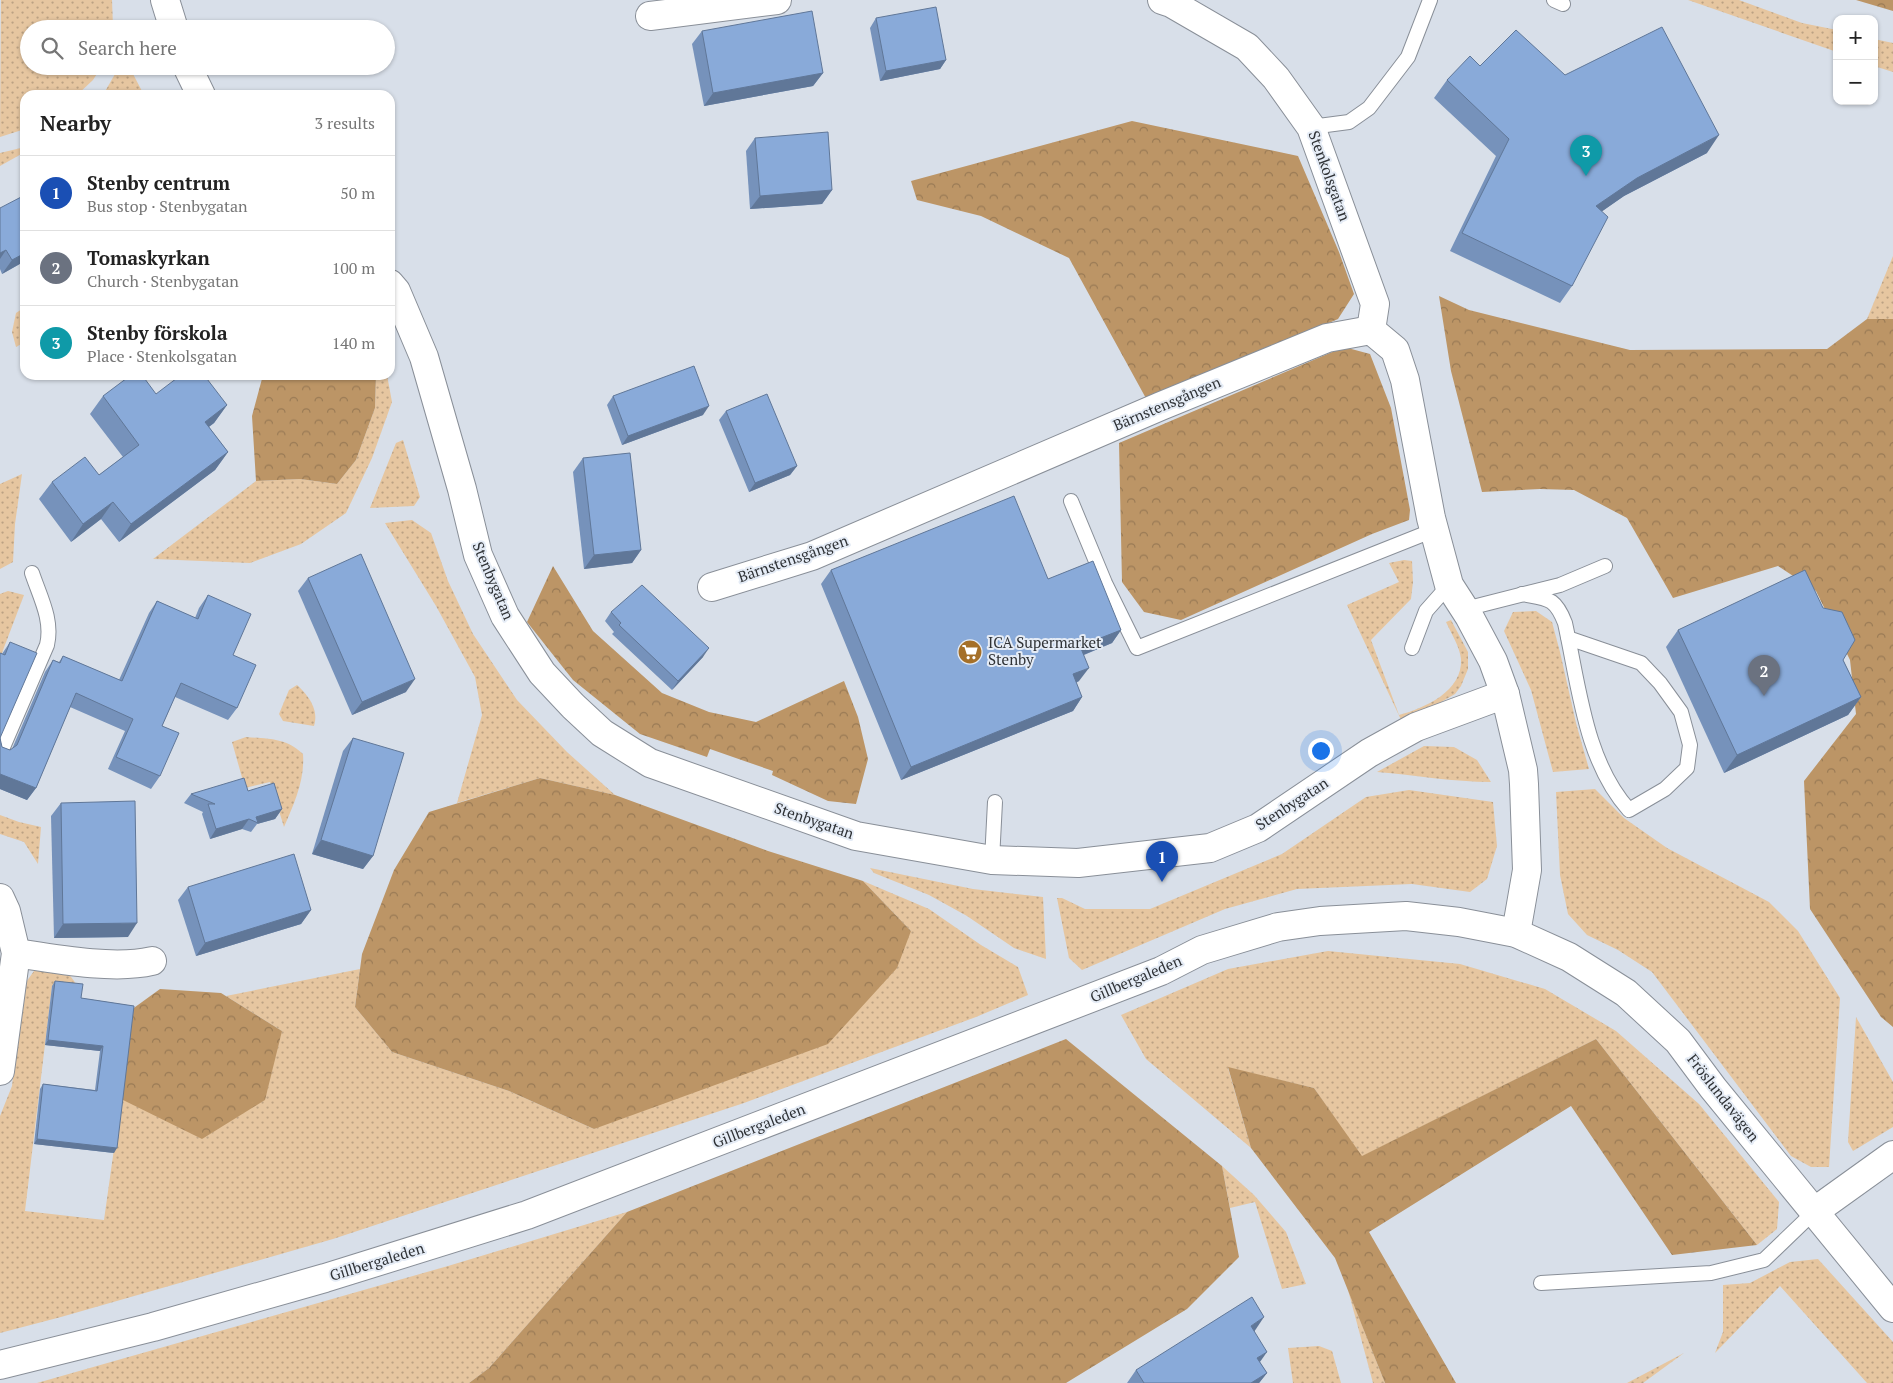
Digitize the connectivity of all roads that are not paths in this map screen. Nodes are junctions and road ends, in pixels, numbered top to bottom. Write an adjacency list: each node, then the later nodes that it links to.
1 (165, 0): 6 (street)
2 (777, 0): 5 (street)
3 (1162, 0): 9 (street, Stenkolsgatan)
4 (1430, 0): 9 (lane)
5 (650, 16)
6 (171, 20)
7 (192, 75): 8 (street)
8 (199, 90)
9 (1311, 127): 11 (street, Stenkolsgatan)
10 (395, 290): 25 (street, Stenbygatan)
11 (1371, 330): 13 (street); 17 (street, Bärnstensgången)
12 (1071, 500): 13 (lane)
13 (1434, 530): 16 (street)
14 (1606, 566): 18 (lane)
15 (32, 573): 23 (lane)
16 (1449, 585): 19 (street); 21 (lane)
17 (712, 587)
18 (1522, 594): 19 (lane); 20 (lane)
19 (1464, 609): 22 (street)
20 (1568, 638): 20 (lane)
21 (1412, 648)
22 (1505, 694): 25 (street, Stenbygatan); 27 (street)
23 (0, 754)
24 (995, 802): 25 (lane)
25 (992, 860)
26 (0, 898): 28 (street)
27 (1516, 934): 32 (street, Fröslundavägen); 35 (street, Gillbergaleden)
28 (16, 954): 29 (street); 30 (street)
29 (152, 961)
30 (0, 1071)
31 (1893, 1155): 32 (street)
32 (1815, 1211): 33 (lane); 34 (street, Fröslundavägen)
33 (1541, 1283)
34 (1893, 1308)
35 (0, 1364)

